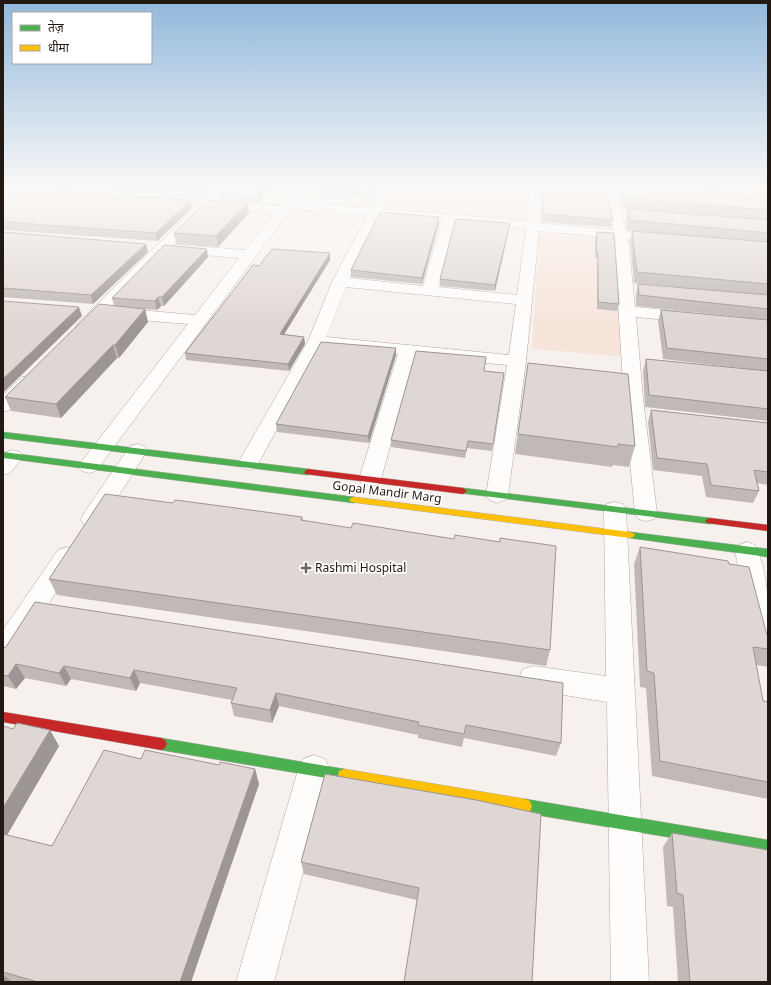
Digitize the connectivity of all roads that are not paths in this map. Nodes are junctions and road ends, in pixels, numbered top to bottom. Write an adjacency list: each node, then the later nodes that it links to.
1 (176, 234): 10 (street)
2 (266, 234): 11 (street)
3 (365, 234): 12 (street)
4 (445, 234): 13 (street)
5 (532, 234): 14 (street)
6 (609, 234): 7 (street)
7 (620, 235): 8 (street); 16 (street)
8 (674, 240)
9 (146, 246): 10 (street)
10 (162, 248): 11 (street); 15 (street)
11 (250, 255): 18 (street)
12 (340, 282): 13 (street); 20 (street)
13 (429, 291): 14 (street)
14 (523, 300): 22 (street)
15 (90, 310): 18 (street); 19 (street)
16 (629, 311): 17 (street); 34 (street)
17 (706, 319)
18 (200, 320): 26 (street)
19 (70, 339)
20 (316, 341): 21 (street); 29 (street)
21 (408, 350): 22 (street); 32 (street)
22 (517, 361): 33 (street)
23 (42, 367): 24 (street)
24 (3, 406)
25 (3, 435): 26 (street, Gopal Mandir Marg)
26 (104, 447): 27 (street, Gopal Mandir Marg); 30 (street)
27 (137, 451): 29 (street, Gopal Mandir Marg); 31 (street)
28 (6, 460): 30 (street, Gopal Mandir Marg)
29 (249, 463): 32 (street, Gopal Mandir Marg)
30 (89, 466): 31 (street, Gopal Mandir Marg)
31 (124, 471): 35 (street, Gopal Mandir Marg); 39 (street)
32 (370, 479): 33 (street, Gopal Mandir Marg)
33 (496, 495): 35 (street, Gopal Mandir Marg)
34 (646, 513): 35 (street, Gopal Mandir Marg); 36 (street, Gopal Mandir Marg)
35 (615, 522): 37 (street, Gopal Mandir Marg); 41 (street)
36 (768, 528)
37 (757, 552): 38 (street)
38 (768, 642)
39 (3, 652)
40 (506, 674): 41 (street)
41 (620, 691): 44 (street)
42 (3, 717): 43 (street)
43 (314, 770): 44 (street); 46 (street)
44 (625, 822): 45 (street); 47 (street)
45 (768, 847)
46 (255, 982)
47 (630, 982)

